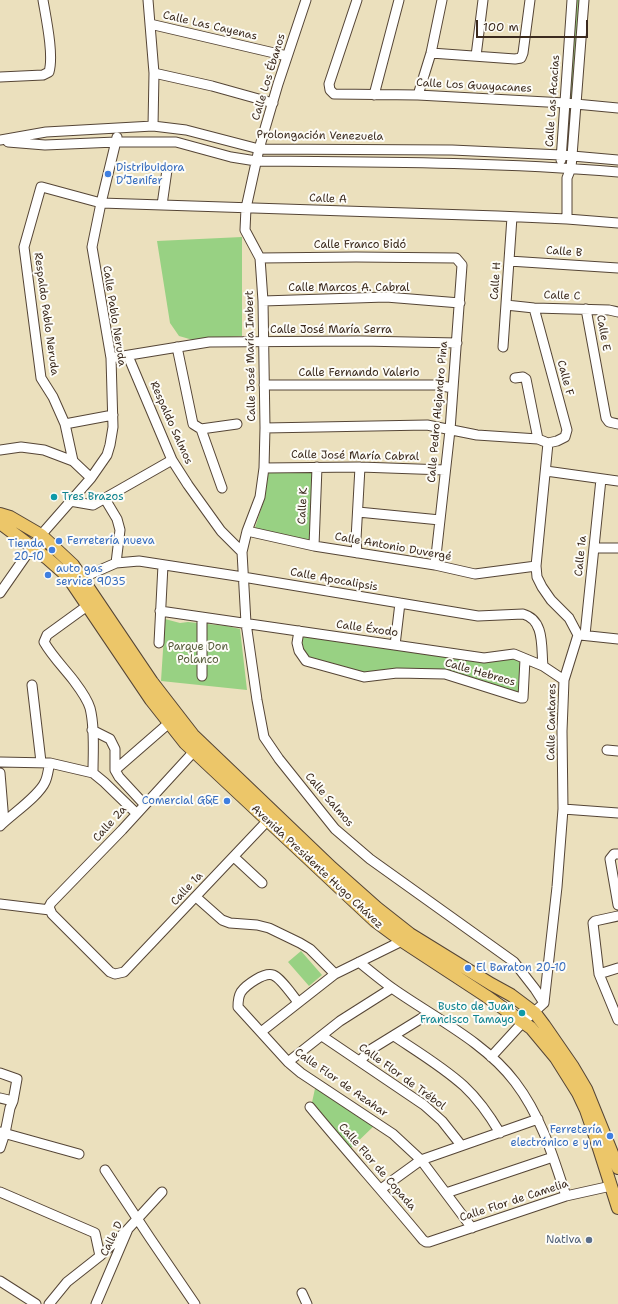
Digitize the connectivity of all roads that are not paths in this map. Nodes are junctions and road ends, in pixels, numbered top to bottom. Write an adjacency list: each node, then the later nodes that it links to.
1 (43, 0): 16 (street)
2 (148, 0): 11 (street)
3 (306, 0): 13 (street, Calle Los Ébanos)
4 (357, 0): 17 (street, Calle Los Guayacanes)
5 (399, 0): 17 (street)
6 (442, 0): 12 (street)
7 (483, 0): 14 (street)
8 (530, 0): 14 (street)
9 (572, 0): 20 (street, Calle Las Acacias)
10 (584, 0): 21 (street, Calle Las Acacias)
11 (150, 24): 13 (street, Calle Las Cayenas); 15 (street)
12 (431, 53): 14 (street); 18 (street)
13 (287, 56): 19 (street, Calle Los Ébanos)
14 (476, 56)
15 (154, 73): 19 (street); 23 (street)
16 (0, 77)
17 (374, 95): 18 (street, Calle Los Guayacanes)
18 (418, 95): 20 (street, Calle Los Guayacanes)
19 (273, 103): 27 (street, Calle Los Ébanos)
20 (565, 104): 21 (street, Calle Los Guayacanes); 28 (street, Calle Las Acacias)
21 (576, 105): 22 (street, Calle Los Guayacanes); 29 (street, Calle Las Acacias)
22 (618, 108)
23 (153, 126): 24 (street, Prolongación Venezuela); 27 (street, Prolongación Venezuela)
24 (118, 128): 25 (street, Prolongación Venezuela); 26 (street, Calle Pablo Neruda)
25 (0, 140): 26 (street, Prolongación Venezuela)
26 (116, 142): 31 (street, Prolongación Venezuela); 38 (street, Calle Pablo Neruda)
27 (259, 149): 28 (street, Prolongación Venezuela); 31 (street, Calle Los Ébanos)
28 (561, 155): 29 (street, Prolongación Venezuela); 32 (street, Calle Las Acacias)
29 (572, 156): 30 (street, Prolongación Venezuela); 33 (street, Calle Las Acacias)
30 (618, 160)
31 (256, 161): 32 (street, Prolongación Venezuela); 40 (street, Calle José María Imbert)
32 (560, 167): 33 (street, Prolongación Venezuela); 36 (street)
33 (571, 168): 35 (street, Prolongación Venezuela); 36 (street, Calle Las Acacias)
34 (168, 170): 39 (street)
35 (618, 172)
36 (567, 178): 42 (street, Calle Las Acacias)
37 (39, 189): 38 (street, Calle A); 64 (street, Respaldo Pablo Neruda)
38 (101, 203): 39 (street, Calle A); 59 (street, Calle Pablo Neruda)
39 (162, 205): 40 (street, Calle A)
40 (246, 208): 41 (street, Calle A); 44 (street, Calle José María Imbert)
41 (512, 217): 42 (street, Calle A); 46 (street, Calle H)
42 (567, 219): 43 (street, Calle A)
43 (618, 223)
44 (260, 258): 45 (street, Calle Franco Bidó); 48 (street, Calle José María Imbert)
45 (459, 261): 49 (street, Calle Pedro Alejandro Pina)
46 (509, 261): 47 (street, Calle B); 50 (street, Calle H)
47 (618, 268)
48 (263, 301): 49 (street, Calle Marcos A. Cabral); 54 (street, Calle José María Imbert)
49 (460, 303): 55 (street, Calle Pedro Alejandro Pina)
50 (506, 305): 51 (street, Calle C); 57 (street, Calle H)
51 (534, 308): 52 (street, Calle C); 71 (street, Calle F)
52 (586, 309): 53 (street, Calle C); 66 (street, Calle E)
53 (618, 312)
54 (264, 342): 55 (street, Calle José María Serra); 56 (street, Calle José María Serra); 61 (street, Calle José María Imbert)
55 (457, 344): 62 (street, Calle Pedro Alejandro Pina)
56 (177, 347): 58 (street, Calle José María Serra); 68 (street)
57 (503, 347)
58 (128, 356): 59 (street, Calle José María Serra); 73 (street, Respaldo Salmos)
59 (111, 358): 63 (street, Calle Pablo Neruda)
60 (515, 378): 70 (street)
61 (264, 385): 62 (street, Calle Fernando Valerio); 67 (street, Calle José María Imbert)
62 (453, 388): 69 (street, Calle Pedro Alejandro Pina)
63 (113, 415): 64 (street); 80 (street, Calle Pablo Neruda)
64 (65, 424): 74 (street, Respaldo Pablo Neruda)
65 (237, 424): 68 (street)
66 (618, 424)
67 (265, 428): 69 (street); 77 (street, Calle José María Imbert)
68 (201, 429): 83 (street)
69 (450, 430): 70 (street); 78 (street, Calle Pedro Alejandro Pina)
70 (538, 439): 71 (street)
71 (548, 443): 79 (street)
72 (0, 450): 74 (street)
73 (172, 460): 84 (street); 95 (street, Respaldo Salmos)
74 (73, 461): 80 (street)
75 (317, 467): 76 (street, Calle José María Cabral); 77 (street, Calle José María Cabral); 92 (street, Calle K)
76 (360, 467): 78 (street, Calle José María Cabral); 86 (street)
77 (264, 468): 89 (street, Calle José María Imbert)
78 (445, 470): 88 (street, Calle Pedro Alejandro Pina)
79 (546, 472): 81 (street); 100 (street)
80 (92, 478): 85 (street, Calle Pablo Neruda)
81 (601, 479): 82 (street); 93 (street, Calle 1a)
82 (618, 481)
83 (222, 488)
84 (105, 499): 85 (street); 97 (street)
85 (70, 501): 90 (street, Calle Pablo Neruda)
86 (358, 512): 88 (street); 96 (street)
87 (3, 520): 90 (main road, Avenida Presidente Hugo Chávez); 91 (main road, Avenida Presidente Hugo Chávez)
88 (440, 520): 99 (street, Calle Pedro Alejandro Pina)
89 (247, 531): 92 (street, Calle Antonio Duvergé); 95 (street, Calle José María Imbert)
90 (41, 535): 102 (main road, Avenida Presidente Hugo Chávez)
91 (32, 546): 102 (main road, Avenida Presidente Hugo Chávez); 103 (street)
92 (314, 546): 96 (street, Calle Antonio Duvergé)
93 (594, 548): 94 (street); 110 (street, Calle 1a)
94 (618, 548)
95 (242, 552): 101 (street, Calle Salmos)
96 (357, 553): 99 (street, Calle Antonio Duvergé)
97 (116, 563): 98 (street, Calle Apocalipsis); 102 (street, Calle Apocalipsis)
98 (163, 565): 101 (street, Calle Apocalipsis); 106 (street)
99 (435, 565): 100 (street, Calle Antonio Duvergé)
100 (536, 566): 110 (street)
101 (243, 576): 104 (street, Calle Apocalipsis); 108 (street, Calle Salmos)
102 (77, 580): 105 (main road, Avenida Presidente Hugo Chávez); 121 (main road, Avenida Presidente Hugo Chávez)
103 (0, 593)
104 (400, 603): 113 (street); 115 (street, Calle Apocalipsis)
105 (87, 606): 119 (main road, Avenida Presidente Hugo Chávez); 120 (street)
106 (160, 611): 107 (street, Calle Éxodo); 112 (street)
107 (202, 618): 108 (street, Calle Éxodo); 116 (street)
108 (246, 623): 109 (street, Calle Éxodo); 150 (street, Calle Salmos)
109 (300, 631): 113 (street, Calle Éxodo); 114 (street, Calle Hebreos)
110 (582, 635): 111 (street); 117 (street, Calle Cantares)
111 (618, 639)
112 (159, 643)
113 (395, 645): 114 (street, Calle Éxodo)
114 (525, 659): 115 (street, Calle Éxodo)
115 (543, 666): 117 (street, Calle Éxodo)
116 (202, 676)
117 (564, 680): 130 (street, Calle Cantares)
118 (32, 685): 125 (street)
119 (169, 723): 121 (main road, Avenida Presidente Hugo Chávez); 126 (street)
120 (92, 730): 126 (street); 127 (street)
121 (198, 747): 129 (street, Calle 2a); 133 (main road, Avenida Presidente Hugo Chávez)
122 (607, 750): 123 (street)
123 (618, 751)
124 (0, 762): 125 (street)
125 (45, 763): 127 (street); 134 (street)
126 (115, 770): 129 (street)
127 (93, 772): 131 (street)
128 (0, 773): 134 (street)
129 (144, 804): 131 (street, Calle 2a)
130 (563, 809): 132 (street); 150 (street, Calle Cantares)
131 (136, 813): 141 (street, Calle 2a)
132 (618, 813)
133 (271, 817): 136 (street, Calle 1a); 143 (main road, Avenida Presidente Hugo Chávez)
134 (2, 824)
135 (618, 854): 140 (street)
136 (234, 857): 137 (street); 138 (street, Calle 1a)
137 (262, 883)
138 (196, 897): 141 (street, Calle 1a); 146 (street)
139 (0, 904): 141 (street)
140 (618, 905)
141 (51, 912)
142 (618, 916): 147 (street)
143 (406, 938): 144 (street); 152 (main road, Avenida Presidente Hugo Chávez); 154 (main road, Avenida Presidente Hugo Chávez)
144 (359, 962): 146 (street); 148 (street)
145 (618, 968): 147 (street)
146 (335, 974): 149 (street)
147 (599, 974): 153 (street)
148 (392, 988): 151 (street); 156 (street)
149 (298, 1002): 155 (street); 155 (street, Calle Flor de Azahar)
150 (544, 1004): 152 (street)
151 (430, 1013): 157 (street); 158 (street)
152 (535, 1013): 154 (street); 173 (main road, Avenida Presidente Hugo Chávez)
153 (618, 1020)
154 (523, 1022): 158 (street); 175 (main road, Avenida Presidente Hugo Chávez)
155 (261, 1032): 160 (street, Calle Flor de Azahar)
156 (322, 1036): 159 (street, Calle Flor de Trébol); 160 (street)
157 (394, 1036): 159 (street); 167 (street)
158 (491, 1057): 165 (street)
159 (360, 1061): 168 (street, Calle Flor de Trébol)
160 (288, 1062): 172 (street, Calle Flor de Azahar)
161 (0, 1073): 163 (street)
162 (0, 1098): 163 (street)
163 (13, 1102): 166 (street)
164 (310, 1107): 176 (street, Calle Flor de Copada)
165 (538, 1119): 167 (street); 171 (street)
166 (2, 1133): 169 (street); 170 (street)
167 (500, 1133): 168 (street)
168 (461, 1146): 172 (street)
169 (0, 1148)
170 (79, 1154)
171 (553, 1157): 179 (street); 180 (street)
172 (421, 1160): 176 (street); 179 (street, Calle Flor de Azahar)
173 (618, 1168)
174 (105, 1170): 182 (street)
175 (611, 1186): 180 (street, Calle Flor de Camelia); 181 (main road, Avenida Presidente Hugo Chávez)
176 (381, 1190): 185 (street, Calle Flor de Copada)
177 (0, 1192): 186 (street)
178 (162, 1192): 182 (street, Calle D)
179 (446, 1193): 183 (street, Calle Flor de Azahar)
180 (566, 1196): 183 (street, Calle Flor de Camelia)
181 (618, 1208)
182 (137, 1219): 184 (street, Calle D); 192 (street)
183 (472, 1228): 185 (street, Calle Flor de Camelia)
184 (128, 1229): 186 (street); 191 (street, Calle D)
185 (426, 1242)
186 (100, 1256): 190 (street)
187 (0, 1281): 189 (street)
188 (302, 1293): 193 (street)
189 (36, 1304)
190 (49, 1304)
191 (96, 1304)
192 (196, 1304)
193 (307, 1304)

